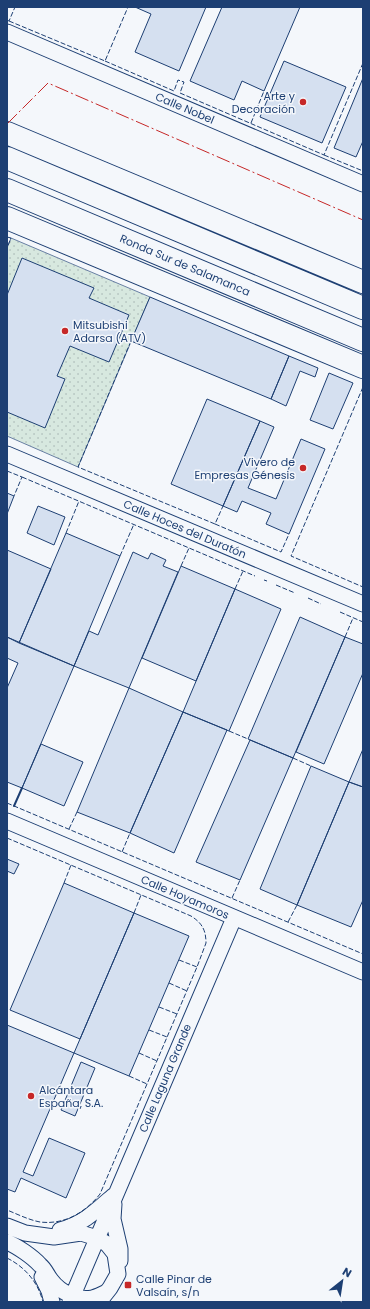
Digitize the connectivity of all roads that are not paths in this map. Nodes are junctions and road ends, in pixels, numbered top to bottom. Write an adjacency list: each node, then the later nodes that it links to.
1 (7, 32): 4 (street, Calle Nobel)
2 (7, 133): 7 (highway)
3 (7, 158): 8 (highway)
4 (363, 184)
5 (7, 190): 9 (highway, Ronda Sur de Salamanca)
6 (7, 218): 10 (highway)
7 (363, 282)
8 (363, 308)
9 (363, 340)
10 (363, 367)
11 (7, 454): 12 (street, Calle Hoces del Duratón)
12 (363, 604)
13 (7, 821): 14 (street, Calle Hoyamoros)
14 (234, 918): 15 (street, Calle Hoyamoros); 16 (street, Calle Laguna Grande)
15 (363, 972)
16 (116, 1194): 18 (street); 19 (street, Calle Laguna Grande); 22 (street)
17 (7, 1226): 18 (street)
18 (38, 1236): 19 (street)
19 (97, 1238): 22 (street); 24 (street, Calle Laguna Grande)
20 (7, 1242): 21 (street)
21 (32, 1258): 24 (street); 25 (street)
22 (118, 1274): 23 (street)
23 (103, 1297): 24 (street)
24 (71, 1299)
25 (52, 1302)

